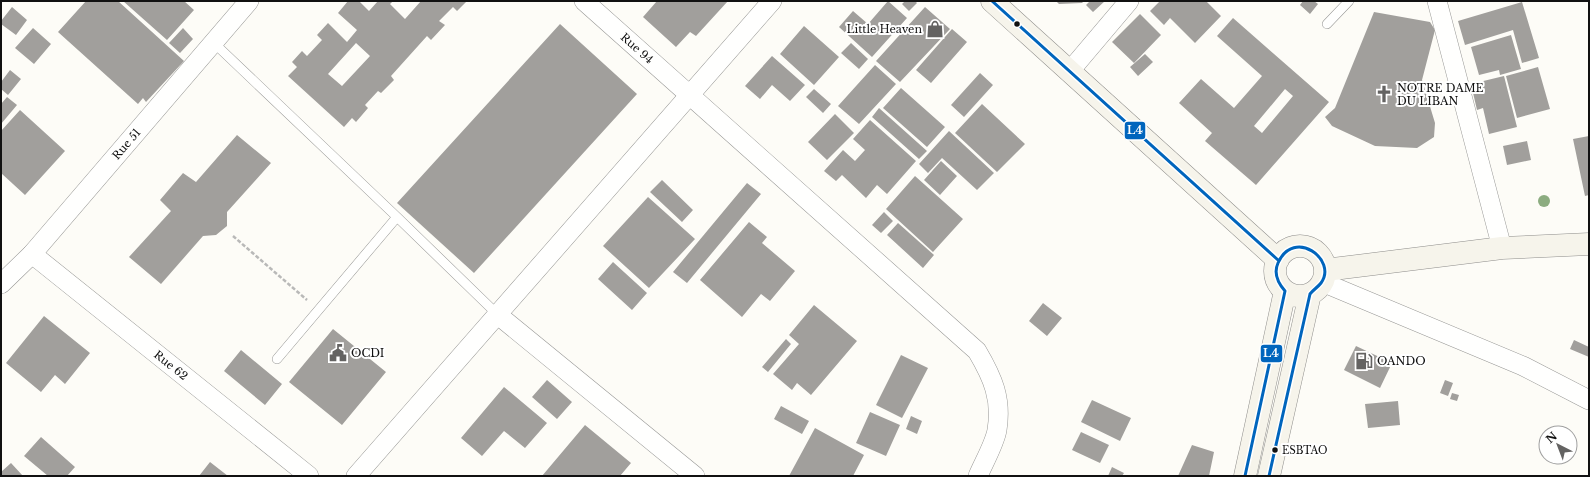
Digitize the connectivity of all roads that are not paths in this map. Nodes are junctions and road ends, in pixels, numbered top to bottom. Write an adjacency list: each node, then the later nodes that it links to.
1 (249, 1): 9 (street, Rue 51)
2 (584, 1): 11 (street, Rue 94)
3 (772, 1): 11 (street)
4 (992, 1): 10 (main road)
5 (1129, 1): 10 (street)
6 (1349, 1): 8 (lane)
7 (1437, 1): 14 (street)
8 (1327, 24)
9 (214, 43): 12 (lane); 15 (street, Rue 51)
10 (1069, 72): 16 (main road)
11 (689, 95): 20 (street); 26 (street, Rue 94)
12 (397, 217): 20 (lane); 21 (lane)
13 (1589, 244): 14 (main road)
14 (1502, 248): 17 (main road)
15 (32, 254): 18 (street, Rue 51); 23 (street, Rue 62)
16 (1278, 260): 17 (main road); 19 (main road)
17 (1319, 282): 19 (main road); 22 (street); 28 (main road)
18 (1, 284)
19 (1285, 291): 27 (main road)
20 (498, 315): 24 (street); 25 (street)
21 (277, 359)
22 (1589, 400)
23 (309, 476)
24 (356, 476)
25 (695, 476)
26 (978, 476)
27 (1245, 476)
28 (1269, 476)

